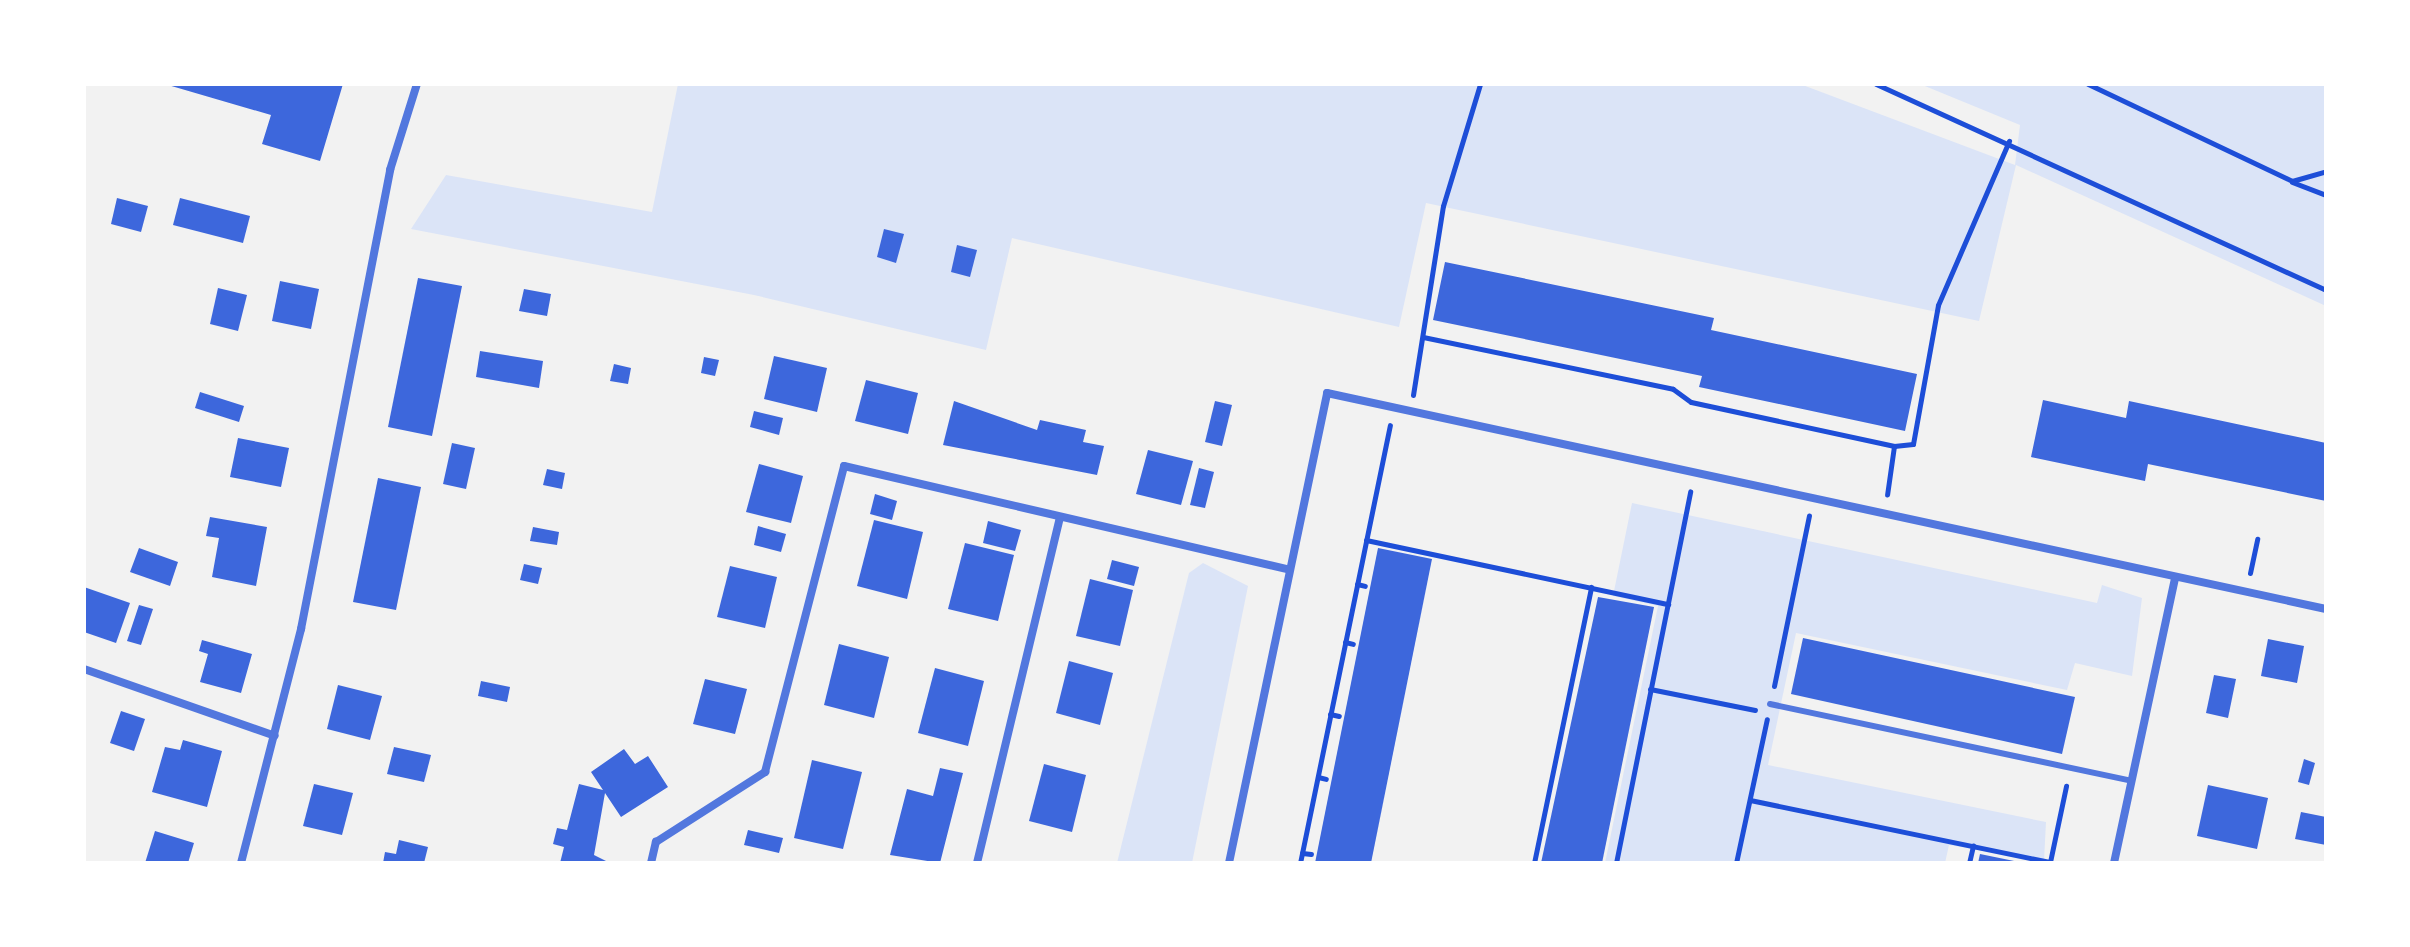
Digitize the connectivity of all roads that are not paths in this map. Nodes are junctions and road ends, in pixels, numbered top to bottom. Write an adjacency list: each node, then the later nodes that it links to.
1 (417, 84): 8 (street)
2 (1060, 518): 3 (street); 11 (street); 12 (street)
3 (1287, 569): 4 (street); 13 (street)
4 (2175, 579): 5 (street); 9 (street)
5 (2326, 609)
6 (84, 669): 8 (street)
7 (1770, 704): 9 (lane)
8 (275, 736): 10 (street)
9 (2132, 781): 14 (street)
10 (241, 863)
11 (651, 863)
12 (977, 863)
13 (1229, 863)
14 (2114, 863)

